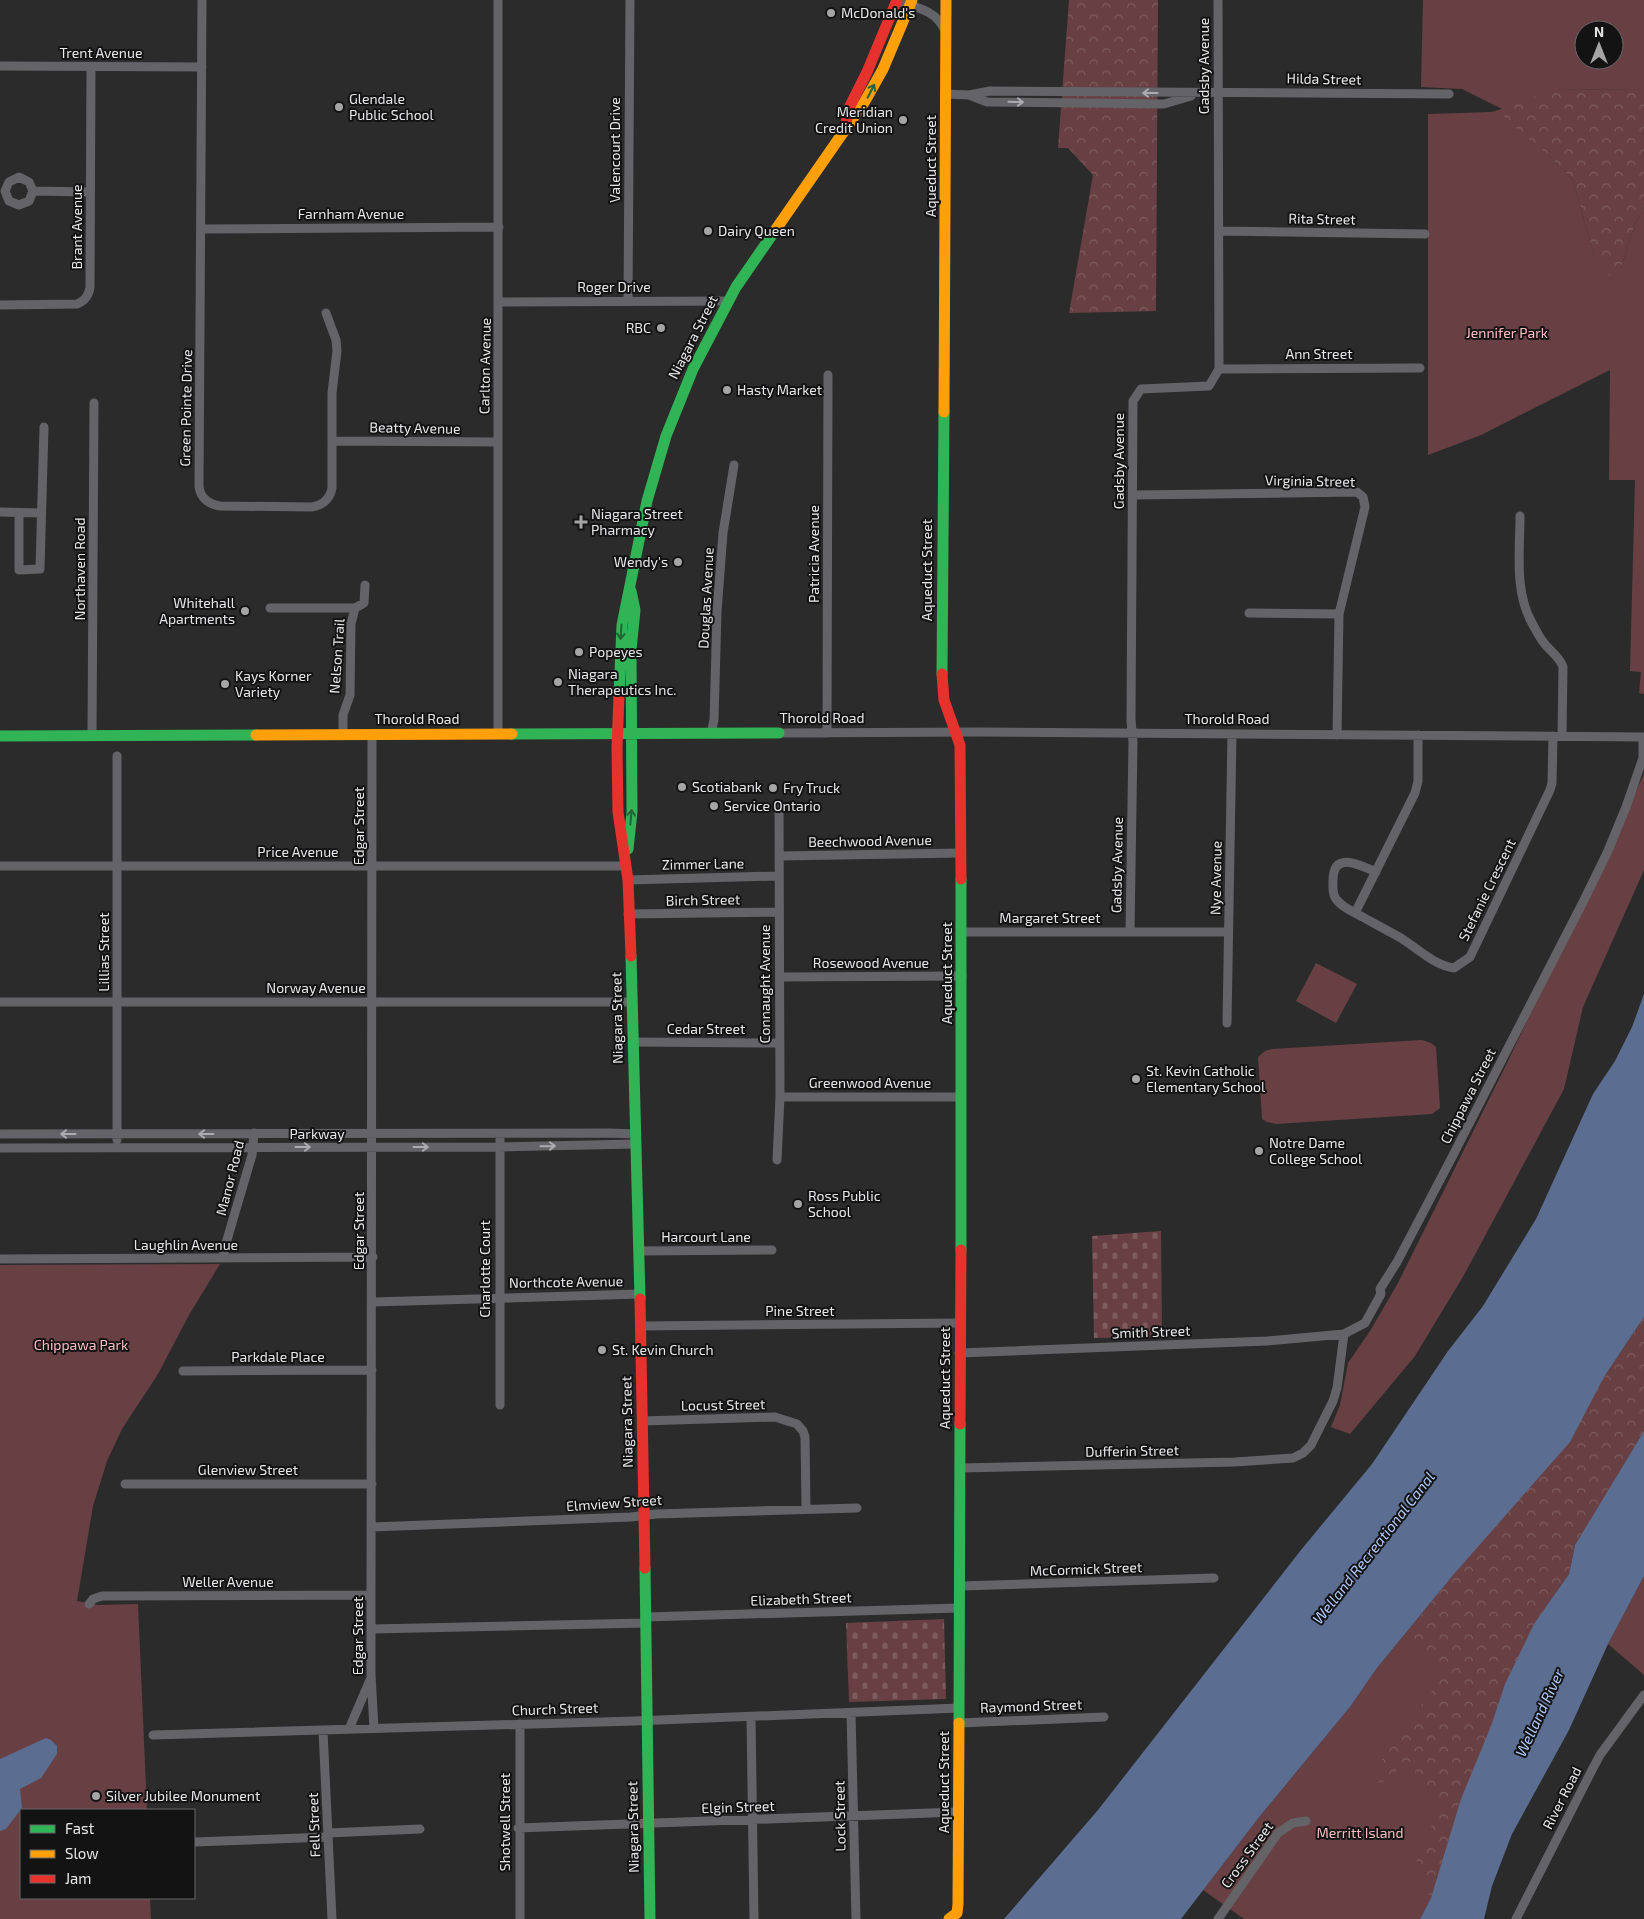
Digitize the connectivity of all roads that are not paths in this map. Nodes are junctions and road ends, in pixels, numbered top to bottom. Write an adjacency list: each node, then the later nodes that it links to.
1 (202, 0): 11 (street, Green Pointe Drive)
2 (498, 0): 18 (street, Carlton Avenue)
3 (630, 0): 22 (street, Valencourt Drive)
4 (896, 0): 7 (street); 15 (street, Niagara Street)
5 (946, 0): 8 (street, Aqueduct Street)
6 (1218, 0): 12 (street, Gadsby Avenue)
7 (911, 3): 8 (street); 15 (street, Niagara Street, one-way to 7)
8 (945, 31): 13 (street, Aqueduct Street)
9 (0, 66): 10 (street, Trent Avenue)
10 (91, 67): 11 (street, Trent Avenue); 17 (street, Brant Avenue)
11 (202, 67): 19 (street, Green Pointe Drive)
12 (1218, 92): 13 (street, Hilda Street); 14 (street, Hilda Street); 20 (street, Gadsby Avenue)
13 (945, 94): 46 (street, Aqueduct Street)
14 (1449, 94)
15 (844, 132): 23 (street, Niagara Street)
16 (33, 191): 17 (street)
17 (90, 192): 25 (street, Brant Avenue)
18 (499, 227): 19 (street, Farnham Avenue); 24 (street, Carlton Avenue)
19 (202, 229): 32 (street, Green Pointe Drive)
20 (1219, 231): 21 (street, Rita Street); 28 (street, Gadsby Avenue)
21 (1425, 234)
22 (628, 301): 23 (street, Roger Drive); 24 (street, Roger Drive)
23 (728, 301): 40 (street, Niagara Street)
24 (499, 302): 33 (street, Carlton Avenue)
25 (0, 305)
26 (326, 313): 32 (street, Green Pointe Drive)
27 (1420, 368): 28 (street, Ann Street)
28 (1219, 369): 35 (street, Gadsby Avenue)
29 (828, 374): 51 (street, Patricia Avenue)
30 (94, 403): 60 (street, Northaven Road)
31 (44, 427): 38 (street)
32 (332, 441): 33 (street, Beatty Avenue)
33 (498, 442): 47 (street, Carlton Avenue)
34 (734, 465): 55 (street, Douglas Avenue)
35 (1133, 495): 45 (street, Virginia Street); 52 (street, Gadsby Avenue)
36 (0, 512): 37 (street)
37 (20, 513): 38 (street); 38 (street)
38 (41, 513)
39 (1520, 516): 62 (street)
40 (630, 584): 48 (street, Niagara Street, one-way to 48); 49 (street, Niagara Street)
41 (365, 585): 43 (street, Nelson Trail)
42 (270, 608): 43 (street)
43 (355, 608): 53 (street, Nelson Trail)
44 (1249, 613): 45 (street)
45 (1339, 614): 57 (street, Virginia Street)
46 (955, 732): 51 (street, Thorold Road); 52 (street, Thorold Road); 66 (street, Aqueduct Street)
47 (498, 733): 48 (street, Thorold Road); 54 (street, Thorold Road)
48 (617, 733): 49 (street, Thorold Road); 71 (street, Niagara Street)
49 (631, 733): 55 (street, Thorold Road); 71 (street, Niagara Street, one-way to 49)
50 (779, 733): 51 (street, Thorold Road); 55 (street, Thorold Road)
51 (827, 733)
52 (1132, 733): 56 (street, Thorold Road); 78 (street, Gadsby Avenue)
53 (343, 734): 54 (street, Thorold Road); 60 (street, Thorold Road)
54 (372, 734): 70 (street, Edgar Street)
55 (711, 734)
56 (1232, 734): 57 (street, Thorold Road); 80 (street, Nye Avenue)
57 (1337, 735): 58 (street, Thorold Road)
58 (1418, 735): 61 (street, Thorold Road); 72 (street)
59 (0, 736): 60 (street, Thorold Road)
60 (92, 736)
61 (1552, 736): 62 (street, Thorold Road); 76 (street, Stefanie Crescent)
62 (1562, 736): 63 (street, Thorold Road)
63 (1643, 737): 115 (street, Chippawa Street)
64 (117, 756): 69 (street, Lillias Street)
65 (779, 808): 67 (street, Connaught Avenue)
66 (961, 853): 67 (street, Beechwood Avenue); 79 (street, Aqueduct Street)
67 (780, 856): 73 (street, Connaught Avenue)
68 (0, 866): 69 (street, Price Avenue)
69 (117, 866): 70 (street, Price Avenue); 84 (street, Lillias Street)
70 (372, 866): 71 (street, Price Avenue); 85 (street, Edgar Street)
71 (626, 866): 74 (street, Niagara Street)
72 (1376, 872): 76 (street); 76 (street, Stefanie Crescent)
73 (778, 876): 74 (street, Zimmer Lane); 75 (street, Connaught Avenue)
74 (628, 880): 77 (street, Niagara Street)
75 (778, 912): 77 (street, Birch Street); 82 (street, Connaught Avenue)
76 (1355, 913)
77 (628, 914): 86 (street, Niagara Street)
78 (1130, 931): 79 (street, Margaret Street); 80 (street, Margaret Street)
79 (962, 932): 81 (street, Aqueduct Street)
80 (1228, 932): 87 (street, Nye Avenue)
81 (962, 976): 82 (street, Rosewood Avenue); 91 (street, Aqueduct Street)
82 (780, 977): 89 (street, Connaught Avenue)
83 (0, 1002): 84 (street, Norway Avenue)
84 (117, 1002): 85 (street, Norway Avenue); 95 (street, Lillias Street)
85 (373, 1002): 86 (street, Norway Avenue); 93 (street, Edgar Street)
86 (632, 1002): 88 (street, Niagara Street)
87 (1227, 1023)
88 (633, 1042): 89 (street, Cedar Street); 97 (street, Niagara Street)
89 (779, 1043): 90 (street, Connaught Avenue)
90 (780, 1097): 91 (street, Greenwood Avenue); 104 (street, Connaught Avenue)
91 (961, 1097): 113 (street, Aqueduct Street)
92 (254, 1133): 93 (street, Parkway); 95 (street, Parkway, one-way to 95); 103 (street, Manor Road)
93 (373, 1133): 96 (street, Parkway); 99 (street, Edgar Street)
94 (5, 1134): 95 (street, Parkway, one-way to 94); 102 (street)
95 (117, 1134): 98 (street, Lillias Street)
96 (500, 1134): 97 (street, Parkway); 100 (street, Charlotte Court)
97 (635, 1139): 100 (street, Parkway, one-way to 97); 106 (street, Niagara Street)
98 (117, 1147): 102 (street, Parkway); 103 (street, Parkway)
99 (373, 1147): 100 (street, Parkway, one-way to 100); 103 (street, Parkway, one-way to 99); 107 (street, Edgar Street)
100 (500, 1147): 111 (street, Charlotte Court)
101 (0, 1148): 102 (street, Parkway)
102 (10, 1148)
103 (254, 1148): 108 (street, Manor Road)
104 (777, 1160)
105 (772, 1250): 106 (street, Harcourt Lane)
106 (639, 1251): 110 (street, Niagara Street)
107 (373, 1257): 108 (street, Laughlin Avenue); 112 (street, Edgar Street)
108 (224, 1258): 109 (street, Laughlin Avenue)
109 (0, 1259)
110 (640, 1294): 111 (street, Northcote Avenue); 114 (street, Niagara Street)
111 (499, 1298): 112 (street, Northcote Avenue); 119 (street, Charlotte Court)
112 (373, 1302): 117 (street, Edgar Street)
113 (960, 1323): 114 (street, Pine Street); 116 (street, Aqueduct Street)
114 (641, 1326): 120 (street, Niagara Street)
115 (1344, 1334): 116 (street, Smith Street); 121 (street, Dufferin Street)
116 (959, 1353): 121 (street, Aqueduct Street)
117 (372, 1370): 118 (street, Parkdale Place); 123 (street, Edgar Street)
118 (183, 1371)
119 (500, 1405)
120 (642, 1421): 124 (street, Locust Street); 126 (street, Niagara Street)
121 (960, 1468): 129 (street, Aqueduct Street)
122 (125, 1484): 123 (street, Glenview Street)
123 (372, 1484): 127 (street, Edgar Street)
124 (806, 1508): 125 (street, Elmview Street); 126 (street, Elmview Street)
125 (857, 1508)
126 (644, 1516): 127 (street, Elmview Street); 133 (street, Niagara Street)
127 (372, 1527): 130 (street, Edgar Street)
128 (1214, 1578): 129 (street, McCormick Street)
129 (960, 1586): 132 (street, Aqueduct Street)
130 (371, 1595): 131 (street, Weller Avenue); 134 (street, Edgar Street)
131 (89, 1604)
132 (959, 1608): 133 (street, Elizabeth Street); 137 (street, Aqueduct Street)
133 (645, 1620): 134 (street, Elizabeth Street); 141 (street, Niagara Street)
134 (372, 1628): 135 (street, Edgar Street)
135 (372, 1675): 144 (street, Edgar Street); 145 (street)
136 (1644, 1695): 164 (street, River Road)
137 (958, 1708): 138 (street, Church Street); 142 (street, Aqueduct Street)
138 (851, 1713): 139 (street, Church Street); 149 (street, Lock Street)
139 (751, 1717): 141 (street, Church Street); 150 (street)
140 (1104, 1717): 142 (street, Raymond Street)
141 (646, 1720): 143 (street, Church Street); 152 (street, Niagara Street)
142 (959, 1723): 148 (street, Aqueduct Street)
143 (520, 1724): 144 (street, Church Street); 153 (street, Shotwell Street)
144 (374, 1728): 145 (street, Church Street)
145 (349, 1729): 146 (street, Church Street)
146 (323, 1730): 147 (street, Church Street); 155 (street, Fell Street)
147 (153, 1735)
148 (958, 1812): 149 (street, Elgin Street); 157 (street, Aqueduct Street)
149 (854, 1816): 150 (street, Elgin Street); 162 (street, Lock Street)
150 (752, 1820): 152 (street, Elgin Street); 161 (street)
151 (1306, 1821): 163 (street, Cross Street)
152 (648, 1824): 153 (street, Elgin Street); 160 (street, Niagara Street)
153 (518, 1828): 159 (street, Shotwell Street)
154 (420, 1829): 155 (street)
155 (328, 1835): 156 (street); 158 (street, Fell Street)
156 (195, 1842)
157 (952, 1918)
158 (332, 1919)
159 (520, 1919)
160 (650, 1919)
161 (754, 1919)
162 (856, 1919)
163 (1218, 1919)
164 (1516, 1919)

